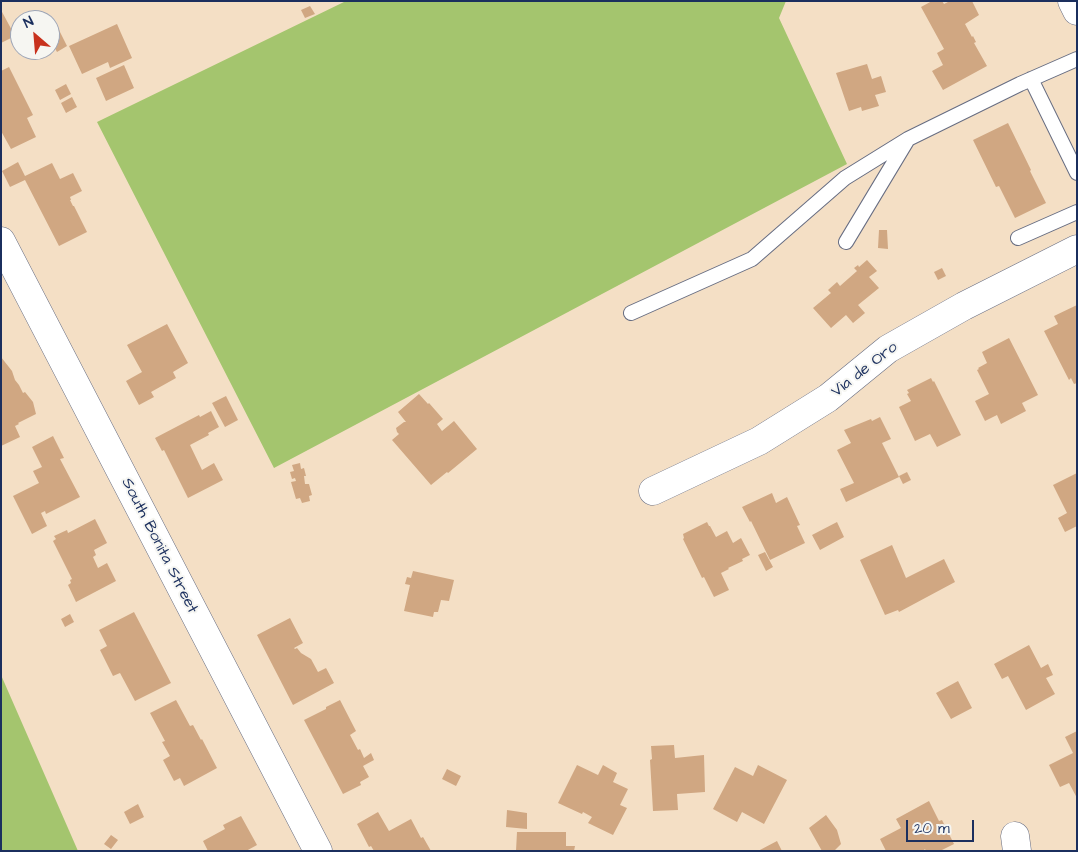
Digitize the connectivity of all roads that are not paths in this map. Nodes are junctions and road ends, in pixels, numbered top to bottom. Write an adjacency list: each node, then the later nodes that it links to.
1 (1072, 1): 2 (street)
2 (1077, 11)
3 (1077, 59): 4 (lane)
4 (1031, 79): 5 (lane); 6 (lane)
5 (908, 139): 10 (lane); 12 (lane)
6 (1077, 173)
7 (1077, 212): 8 (lane)
8 (1018, 238)
9 (1, 241): 14 (street, South Bonita Street)
10 (846, 242)
11 (1077, 249): 13 (street, Via de Oro)
12 (631, 312)
13 (653, 491)
14 (318, 851)

